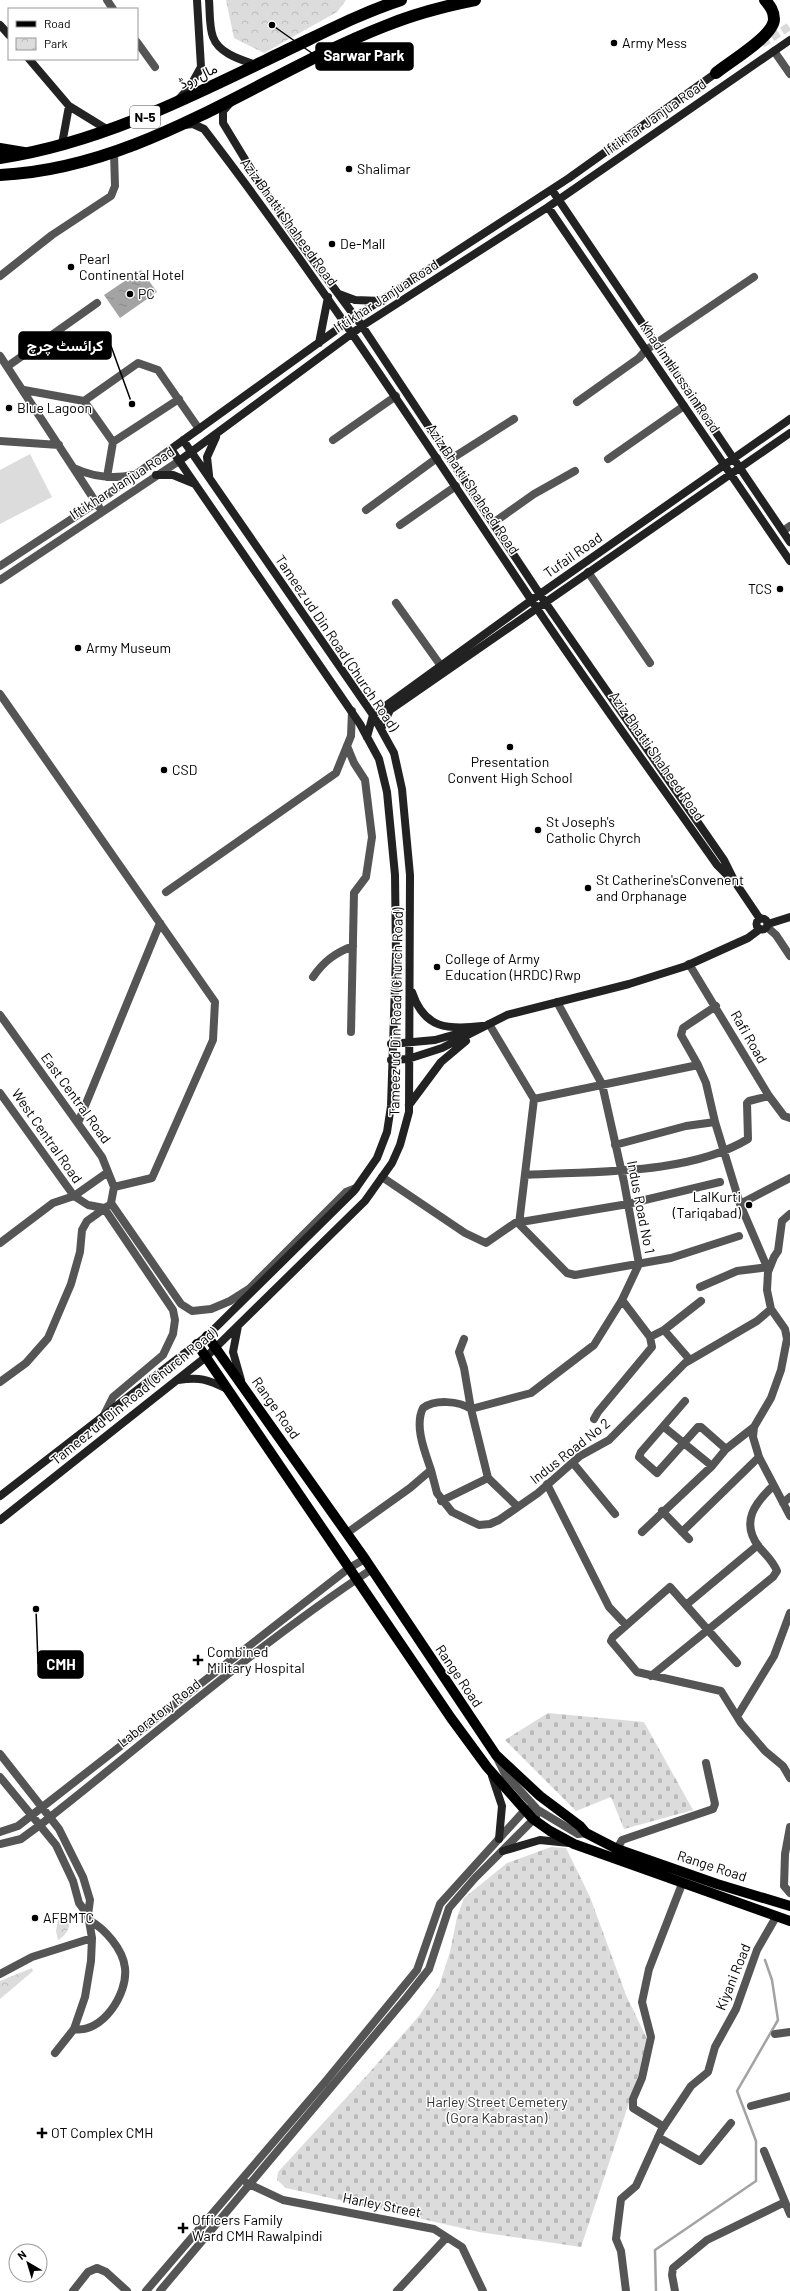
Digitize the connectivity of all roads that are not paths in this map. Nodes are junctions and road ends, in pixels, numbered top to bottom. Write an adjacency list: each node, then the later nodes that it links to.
1 (197, 0): 17 (main road)
2 (209, 0): 12 (main road)
3 (401, 0): 12 (highway, مال روڈ / N-5)
4 (475, 0): 16 (highway, N-5)
5 (765, 0): 14 (highway)
6 (0, 25): 7 (main road)
7 (8, 34)
8 (790, 40): 10 (main road, Iftikhar Janjua Road)
9 (138, 43): 13 (street)
10 (774, 51): 15 (street); 28 (main road, Iftikhar Janjua Road)
11 (30, 60): 18 (main road)
12 (256, 65): 17 (highway, مال روڈ / N-5)
13 (155, 67)
14 (716, 73): 27 (main road, Iftikhar Janjua Road)
15 (790, 74)
16 (232, 101): 19 (highway, N-5); 32 (main road, Aziz Bhatti Shaheed Road)
17 (174, 105): 20 (highway, مال روڈ / N-5)
18 (69, 106): 20 (main road); 21 (main road)
19 (181, 125): 24 (highway, N-5); 33 (main road, Aziz Bhatti Shaheed Road)
20 (108, 130): 21 (highway, مال روڈ / N-5)
21 (62, 144): 23 (highway, مال روڈ / N-5)
22 (0, 148): 23 (main road)
23 (27, 153): 25 (highway, مال روڈ / N-5)
24 (114, 153): 26 (highway, N-5); 30 (street)
25 (0, 158)
26 (0, 175)
27 (552, 190): 28 (main road, Khadim Hussain Road); 34 (main road, Iftikhar Janjua Road)
28 (558, 200): 29 (main road, Iftikhar Janjua Road); 41 (main road, Khadim Hussain Road)
29 (548, 207): 38 (main road, Iftikhar Janjua Road); 42 (main road, Khadim Hussain Road)
30 (0, 276)
31 (754, 277): 41 (street)
32 (339, 294): 34 (main road); 36 (main road, Aziz Bhatti Shaheed Road)
33 (328, 297): 37 (main road, Aziz Bhatti Shaheed Road); 40 (main road)
34 (382, 301): 36 (main road, Iftikhar Janjua Road)
35 (97, 303): 44 (street)
36 (356, 318): 37 (main road, Iftikhar Janjua Road); 38 (main road, Aziz Bhatti Shaheed Road)
37 (346, 323): 39 (main road, Aziz Bhatti Shaheed Road); 40 (main road, Iftikhar Janjua Road)
38 (362, 326): 39 (main road, Iftikhar Janjua Road); 65 (main road, Aziz Bhatti Shaheed Road)
39 (353, 332): 46 (main road, Aziz Bhatti Shaheed Road); 54 (main road, Iftikhar Janjua Road)
40 (319, 343): 53 (main road, Iftikhar Janjua Road)
41 (654, 344): 42 (street); 64 (main road, Khadim Hussain Road)
42 (646, 350): 49 (street); 50 (main road, Khadim Hussain Road)
43 (0, 356): 44 (street)
44 (8, 366): 45 (street)
45 (24, 390): 48 (street); 60 (street)
46 (396, 396): 57 (street); 63 (main road, Aziz Bhatti Shaheed Road)
47 (179, 399): 48 (street); 53 (street); 59 (street)
48 (84, 401): 59 (street)
49 (577, 402)
50 (684, 406): 66 (street); 68 (main road, Khadim Hussain Road)
51 (514, 419): 65 (street)
52 (790, 419): 64 (main road, Tufail Road)
53 (200, 429): 56 (main road, Iftikhar Janjua Road)
54 (218, 433): 62 (main road, Iftikhar Janjua Road); 75 (main road)
55 (790, 433): 70 (main road, Tufail Road)
56 (184, 440): 61 (main road, Iftikhar Janjua Road); 62 (main road, Tameez ud Din Road (Church Road))
57 (333, 440)
58 (0, 441): 60 (street)
59 (113, 442): 76 (street)
60 (59, 445): 69 (street)
61 (171, 449): 67 (main road, Tameez ud Din Road (Church Road)); 73 (street, Iftikhar Janjua Road)
62 (192, 453): 67 (main road, Iftikhar Janjua Road); 75 (main road, Tameez ud Din Road (Church Road))
63 (437, 458): 78 (main road, Aziz Bhatti Shaheed Road); 80 (street)
64 (733, 458): 68 (main road, Tufail Road); 70 (main road, Khadim Hussain Road)
65 (451, 459): 82 (main road, Aziz Bhatti Shaheed Road)
66 (608, 459)
67 (179, 461): 74 (street, Iftikhar Janjua Road); 77 (main road, Tameez ud Din Road (Church Road))
68 (724, 465): 72 (main road, Khadim Hussain Road); 91 (main road, Tufail Road)
69 (74, 468): 76 (street); 79 (street)
70 (739, 468): 72 (main road, Tufail Road); 85 (main road, Khadim Hussain Road)
71 (575, 471): 82 (street)
72 (730, 474): 87 (main road, Khadim Hussain Road); 89 (main road, Tufail Road)
73 (135, 475): 76 (street); 79 (street, Iftikhar Janjua Road)
74 (156, 475): 77 (main road); 81 (street, Iftikhar Janjua Road)
75 (209, 476): 101 (main road, Tameez ud Din Road (Church Road))
76 (107, 477)
77 (196, 485): 100 (main road, Tameez ud Din Road (Church Road))
78 (456, 486): 83 (street); 92 (main road, Aziz Bhatti Shaheed Road)
79 (96, 503): 81 (street); 88 (street, Iftikhar Janjua Road)
80 (366, 510)
81 (102, 512): 90 (street, Iftikhar Janjua Road)
82 (493, 523): 91 (main road, Aziz Bhatti Shaheed Road)
83 (400, 525)
84 (790, 526): 85 (street)
85 (783, 531): 86 (main road, Khadim Hussain Road)
86 (790, 542)
87 (790, 561)
88 (0, 566)
89 (588, 572): 93 (main road, Tufail Road); 96 (street)
90 (0, 580)
91 (540, 594): 92 (main road, Tufail Road); 93 (main road, Aziz Bhatti Shaheed Road)
92 (532, 600): 95 (main road, Aziz Bhatti Shaheed Road); 97 (main road, Tufail Road)
93 (545, 602): 95 (main road, Tufail Road); 105 (main road, Aziz Bhatti Shaheed Road)
94 (396, 603): 97 (street)
95 (537, 608): 99 (main road, Tufail Road); 105 (main road, Aziz Bhatti Shaheed Road)
96 (650, 663)
97 (441, 666): 101 (main road, Tufail Road)
98 (0, 694): 108 (street)
99 (390, 710): 101 (main road); 102 (main road, Tufail Road)
100 (352, 711): 101 (main road); 103 (main road, Tameez ud Din Road (Church Road)); 104 (street)
101 (373, 720): 102 (main road, Tameez ud Din Road (Church Road)); 103 (main road)
102 (381, 729): 114 (main road, Tameez ud Din Road (Church Road))
103 (367, 737): 121 (main road, Tameez ud Din Road (Church Road))
104 (346, 746): 106 (street); 110 (street)
105 (735, 882): 109 (main road, Aziz Bhatti Shaheed Road)
106 (166, 892)
107 (790, 917): 109 (main road)
108 (160, 923): 132 (street); 141 (street)
109 (765, 927): 111 (street); 112 (main road)
110 (353, 946): 113 (street); 119 (street)
111 (790, 956)
112 (689, 964): 115 (main road); 116 (street, Rafi Road)
113 (313, 977)
114 (410, 985): 118 (main road); 120 (main road, Tameez ud Din Road (Church Road))
115 (558, 1002): 118 (main road); 125 (street, Indus Road No 1)
116 (716, 1006): 124 (street); 127 (street, Rafi Road)
117 (0, 1015): 132 (street, East Central Road)
118 (487, 1025): 120 (main road); 122 (main road); 128 (street); 129 (main road)
119 (351, 1032)
120 (408, 1042): 121 (main road); 122 (main road, Tameez ud Din Road (Church Road))
121 (391, 1044): 123 (main road, Tameez ud Din Road (Church Road))
122 (408, 1059): 123 (main road); 129 (main road, Tameez ud Din Road (Church Road))
123 (391, 1060): 142 (main road, Tameez ud Din Road (Church Road))
124 (698, 1065): 125 (street); 131 (street)
125 (602, 1084): 128 (street); 133 (street, Indus Road No 1)
126 (0, 1092): 143 (street, West Central Road)
127 (769, 1096): 130 (street, Rafi Road); 134 (street)
128 (534, 1099): 137 (street)
129 (409, 1105): 138 (main road, Tameez ud Din Road (Church Road))
130 (790, 1118)
131 (715, 1122): 133 (street); 134 (street)
132 (78, 1123): 136 (street, East Central Road)
133 (615, 1145): 135 (street, Indus Road No 1)
134 (724, 1151): 135 (street); 145 (street)
135 (621, 1170): 137 (street); 144 (street, Indus Road No 1)
136 (108, 1172): 141 (street, East Central Road); 143 (street)
137 (525, 1175): 148 (street)
138 (382, 1177): 148 (street); 157 (main road, Tameez ud Din Road (Church Road))
139 (790, 1178): 145 (street)
140 (720, 1182): 144 (street)
141 (114, 1187): 146 (street)
142 (356, 1188): 146 (street); 159 (main road, Tameez ud Din Road (Church Road))
143 (74, 1196): 146 (street, West Central Road); 150 (street)
144 (628, 1204): 148 (street); 151 (street, Indus Road No 1)
145 (740, 1204): 152 (street)
146 (108, 1206): 167 (street); 172 (street)
147 (790, 1214): 152 (street)
148 (519, 1224): 151 (street)
149 (739, 1236): 151 (street)
150 (0, 1243)
151 (639, 1264): 154 (street, Indus Road No 1)
152 (768, 1267): 153 (street); 156 (street)
153 (700, 1287)
154 (622, 1300): 160 (street); 171 (street, Indus Road No 1)
155 (701, 1301): 158 (street)
156 (771, 1309): 165 (street, Indus Road No 2); 175 (street)
157 (238, 1326): 163 (main road, Tameez ud Din Road (Church Road)); 168 (main road)
158 (664, 1330): 160 (street); 165 (street)
159 (207, 1336): 162 (main road, Tameez ud Din Road (Church Road)); 163 (main road, Range Road)
160 (650, 1337): 173 (street)
161 (464, 1339): 171 (street)
162 (197, 1344): 164 (main road); 172 (main road, Tameez ud Din Road (Church Road))
163 (216, 1348): 164 (main road, Tameez ud Din Road (Church Road)); 168 (main road, Range Road)
164 (206, 1357): 166 (main road, Tameez ud Din Road (Church Road)); 169 (main road)
165 (690, 1360): 179 (street, Indus Road No 2)
166 (176, 1381): 169 (main road); 192 (main road, Tameez ud Din Road (Church Road))
167 (0, 1382)
168 (242, 1384): 195 (main road, Range Road)
169 (228, 1389): 199 (main road)
170 (685, 1401): 174 (street)
171 (471, 1409): 181 (street); 182 (street)
172 (103, 1417): 185 (main road, Tameez ud Din Road (Church Road))
173 (594, 1419)
174 (664, 1427): 176 (street); 176 (street)
175 (754, 1427): 177 (street); 178 (street)
176 (684, 1443): 177 (street); 180 (street)
177 (726, 1449): 180 (street)
178 (759, 1457): 184 (street); 194 (street)
179 (573, 1463): 183 (street, Indus Road No 2); 190 (street)
180 (712, 1466): 189 (street)
181 (431, 1470): 187 (street, Indus Road No 2); 195 (street)
182 (488, 1478): 187 (street); 188 (street)
183 (547, 1484): 188 (street, Indus Road No 2); 204 (street)
184 (773, 1486): 186 (street); 197 (street)
185 (0, 1496)
186 (787, 1500): 191 (street)
187 (441, 1501): 188 (street, Indus Road No 2)
188 (518, 1507)
189 (662, 1511): 193 (street); 194 (street)
190 (615, 1514)
191 (790, 1516)
192 (0, 1520)
193 (642, 1532)
194 (682, 1532): 196 (street)
195 (348, 1533): 198 (main road, Range Road)
196 (689, 1539)
197 (758, 1545): 202 (street); 205 (street)
198 (366, 1559): 199 (street, Laboratory Road); 200 (main road, Range Road)
199 (350, 1568): 201 (main road); 216 (street, Laboratory Road)
200 (372, 1569): 201 (street, Laboratory Road); 210 (main road, Range Road)
201 (356, 1579): 212 (main road); 220 (street, Laboratory Road)
202 (686, 1605): 204 (street); 205 (street)
203 (790, 1613): 208 (street)
204 (626, 1625): 207 (street)
205 (706, 1630): 206 (street); 207 (street)
206 (737, 1663)
207 (651, 1676): 208 (street)
208 (738, 1715): 213 (street)
209 (0, 1754): 216 (street)
210 (496, 1755): 217 (street); 225 (main road, Range Road)
211 (706, 1763): 229 (street)
212 (488, 1767): 218 (main road); 226 (main road)
213 (786, 1767): 215 (street)
214 (0, 1777): 219 (street)
215 (790, 1778)
216 (42, 1808): 219 (street, Laboratory Road); 220 (street)
217 (536, 1808): 218 (street); 221 (street); 225 (street)
218 (524, 1810): 221 (main road); 226 (street)
219 (32, 1816): 222 (street); 224 (street, Laboratory Road)
220 (50, 1817): 222 (street, Laboratory Road); 235 (street)
221 (533, 1819): 228 (main road); 230 (street)
222 (40, 1825): 227 (street, Laboratory Road); 235 (street)
223 (790, 1827): 232 (street)
224 (0, 1832)
225 (586, 1833): 229 (main road, Range Road)
226 (499, 1839): 249 (street)
227 (0, 1844)
228 (574, 1844): 230 (main road); 231 (main road)
229 (617, 1849): 233 (main road, Range Road)
230 (503, 1851): 250 (street)
231 (682, 1884): 234 (main road); 246 (street)
232 (790, 1892)
233 (790, 1906)
234 (776, 1917): 236 (main road); 246 (street, Kiyani Road)
235 (88, 1918): 237 (street); 239 (street)
236 (790, 1921)
237 (92, 1938): 238 (street); 239 (street)
238 (0, 1974)
239 (74, 2029): 242 (street)
240 (790, 2032): 241 (street)
241 (775, 2034)
242 (55, 2053)
243 (790, 2096): 244 (street)
244 (751, 2106)
245 (731, 2124): 247 (street)
246 (664, 2127): 247 (street, Kiyani Road)
247 (658, 2137): 260 (street, Kiyani Road)
248 (764, 2151): 251 (street)
249 (242, 2180): 250 (street, Harley Street); 256 (street)
250 (251, 2185): 253 (street, Harley Street); 257 (street)
251 (785, 2202): 252 (street); 261 (street)
252 (790, 2214)
253 (446, 2238): 258 (street); 259 (street, Harley Street)
254 (73, 2291): 255 (street)
255 (127, 2291)
256 (146, 2291)
257 (160, 2291)
258 (397, 2291)
259 (483, 2291)
260 (626, 2291)
261 (674, 2291)

